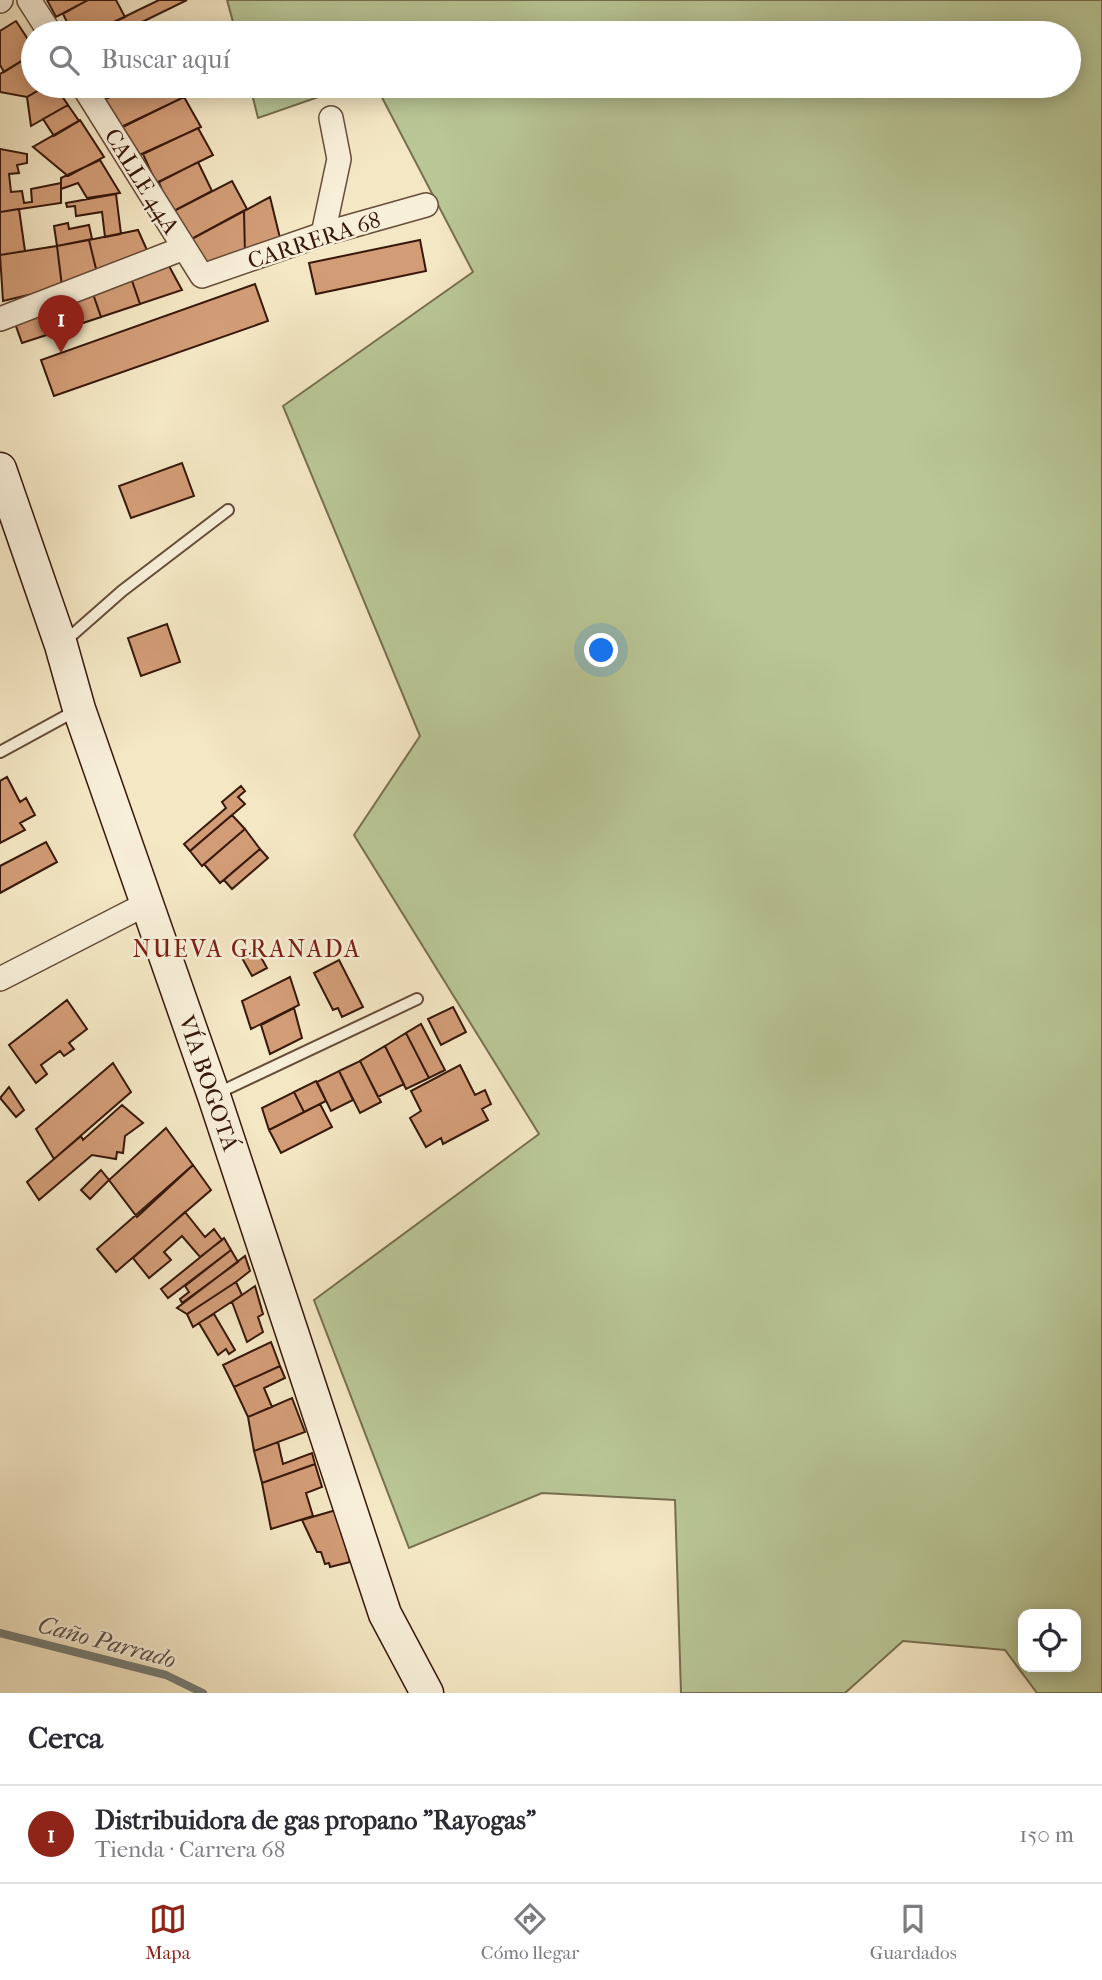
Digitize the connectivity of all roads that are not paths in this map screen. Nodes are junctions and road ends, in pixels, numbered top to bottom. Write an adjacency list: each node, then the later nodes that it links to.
1 (29, 0): 2 (street)
2 (42, 21)
3 (90, 98): 7 (street, CALLE 44A)
4 (331, 118): 6 (street)
5 (426, 205): 6 (street, CARRERA 68)
6 (323, 234): 8 (street, CARRERA 68)
7 (184, 248): 8 (street, CALLE 44A); 9 (street)
8 (202, 276)
9 (0, 319)
10 (0, 469): 12 (main road, VÍA BOGOTÁ)
11 (228, 510): 12 (lane)
12 (61, 645): 13 (main road, VÍA BOGOTÁ)
13 (79, 709): 14 (lane); 15 (main road, VÍA BOGOTÁ)
14 (0, 752)
15 (146, 904): 16 (street); 18 (main road, VÍA BOGOTÁ)
16 (0, 979)
17 (417, 999): 18 (lane)
18 (214, 1096): 19 (main road, VÍA BOGOTÁ)
19 (427, 1693)

